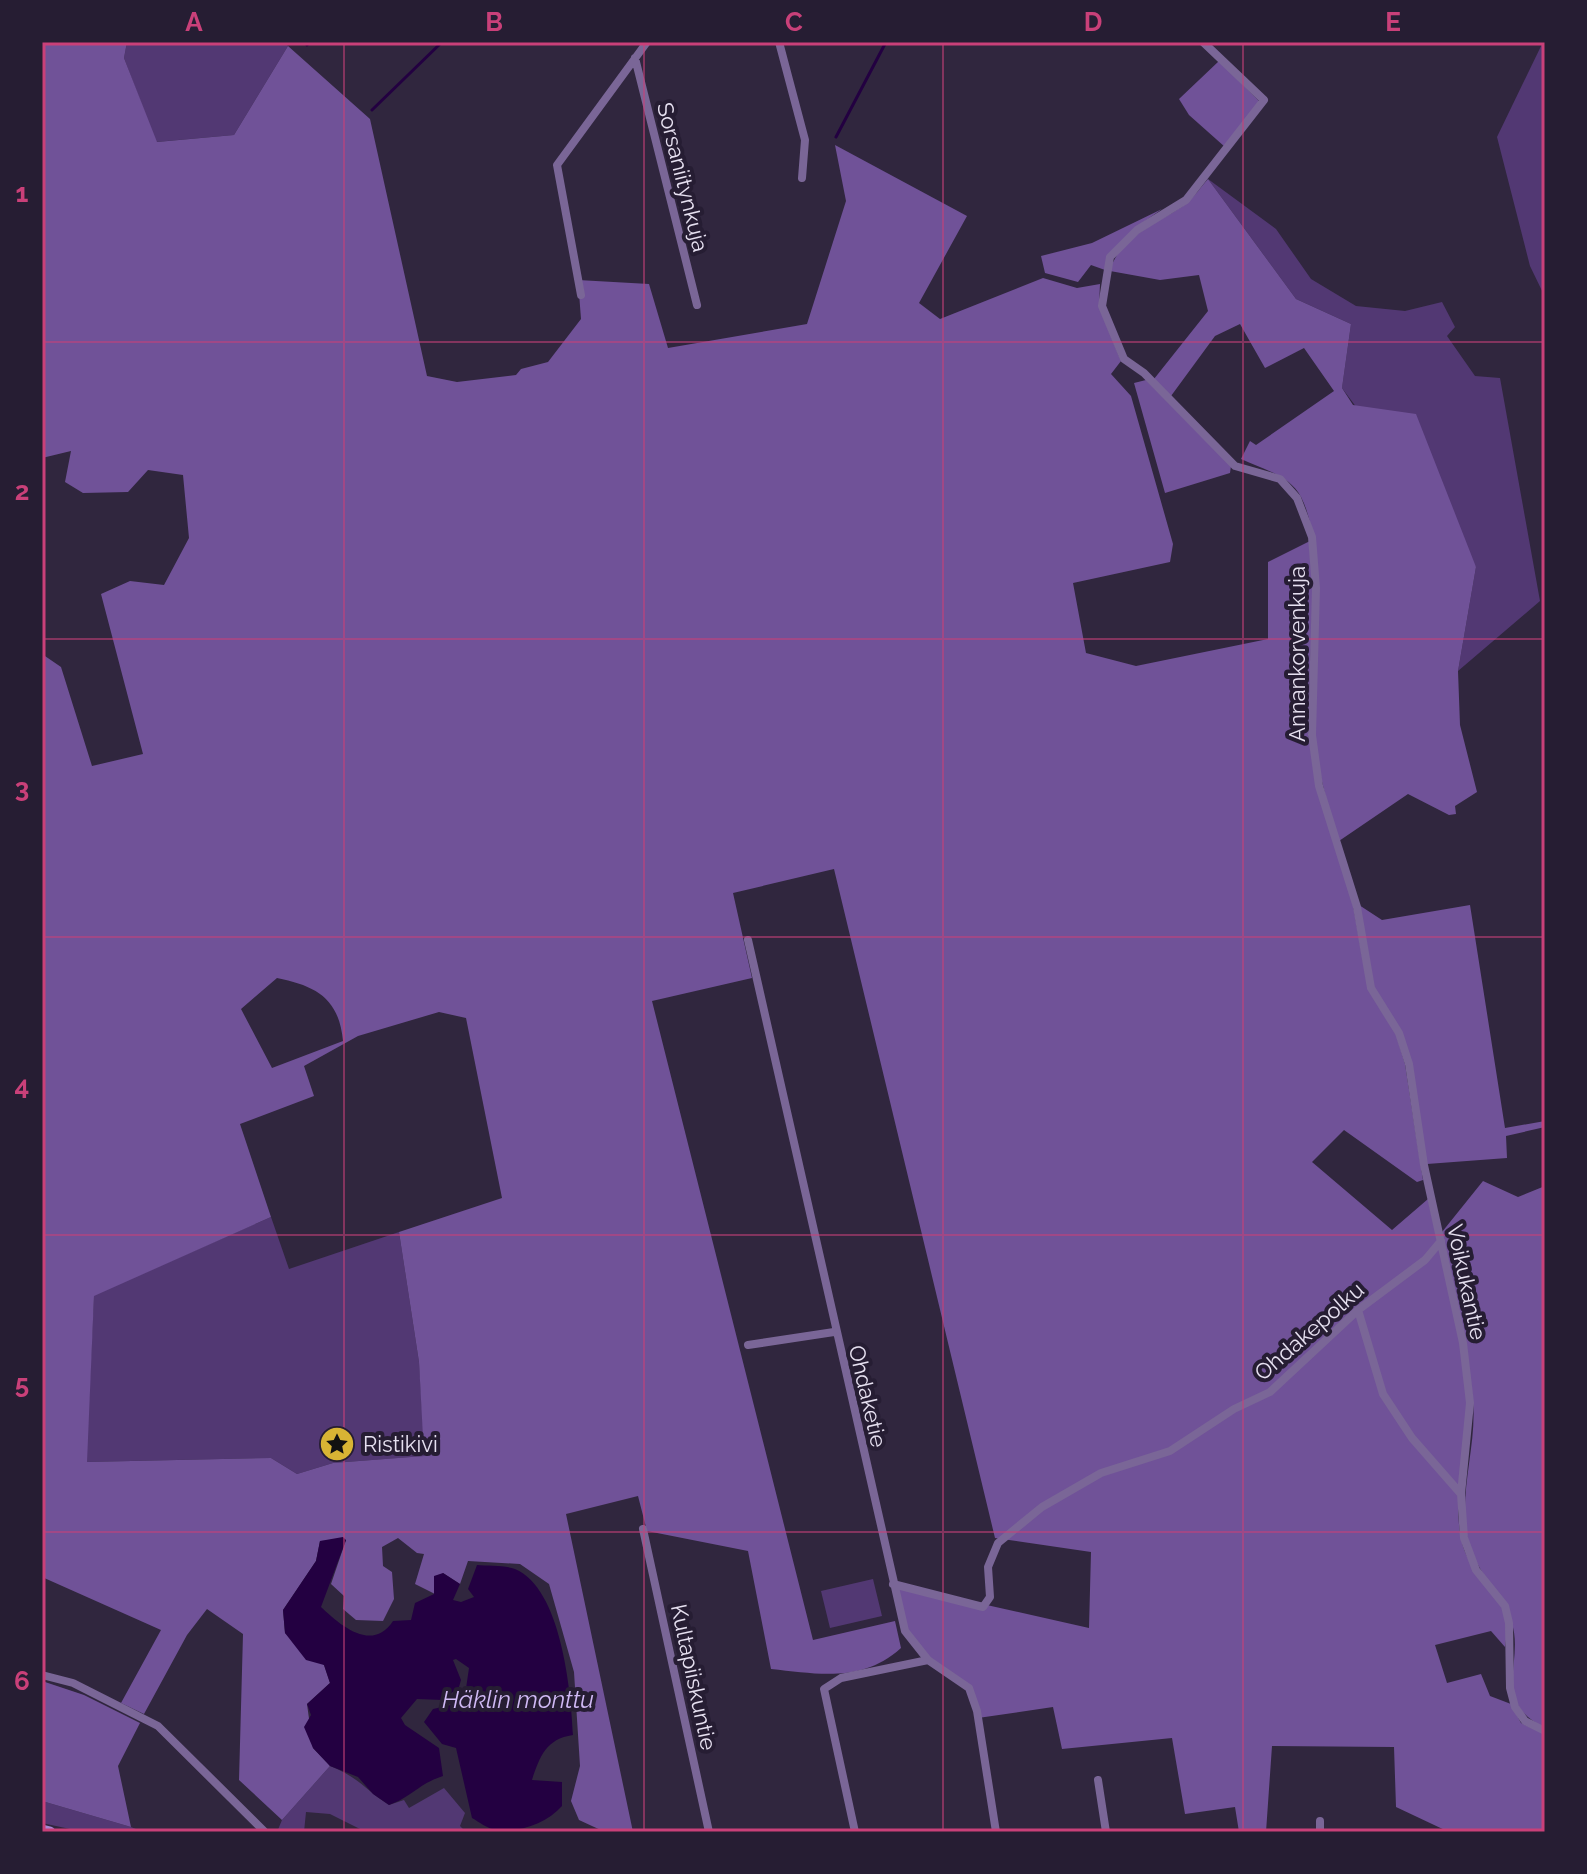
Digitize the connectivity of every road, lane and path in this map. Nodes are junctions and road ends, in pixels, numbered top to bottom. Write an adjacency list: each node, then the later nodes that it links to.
1 (647, 42): 4 (street)
2 (779, 42): 5 (street)
3 (1203, 42): 8 (street, Annankorvenkuja)
4 (635, 58): 6 (street); 7 (street, Sorsaniitynkuja)
5 (802, 178)
6 (581, 295)
7 (697, 305)
8 (1333, 827): 10 (street, Voikukantie)
9 (748, 940): 12 (street, Ohdaketie)
10 (1441, 1241): 11 (street, Ohdakepolku); 14 (street, Voikukantie)
11 (1358, 1310): 14 (street); 16 (street, Ohdakepolku)
12 (834, 1332): 13 (street); 16 (street, Ohdaketie)
13 (748, 1345)
14 (1461, 1494): 19 (street, Voikukantie)
15 (643, 1529): 25 (street, Kultapiiskuntie)
16 (893, 1584): 17 (street, Ohdaketie)
17 (928, 1660): 26 (street); 27 (street, Ohdaketie)
18 (42, 1675): 24 (street)
19 (1545, 1731)
20 (1098, 1780): 28 (street)
21 (1320, 1821): 29 (street)
22 (42, 1830): 23 (main road)
23 (50, 1832)
24 (265, 1832)
25 (709, 1832)
26 (855, 1832)
27 (996, 1832)
28 (1106, 1832)
29 (1320, 1832)

